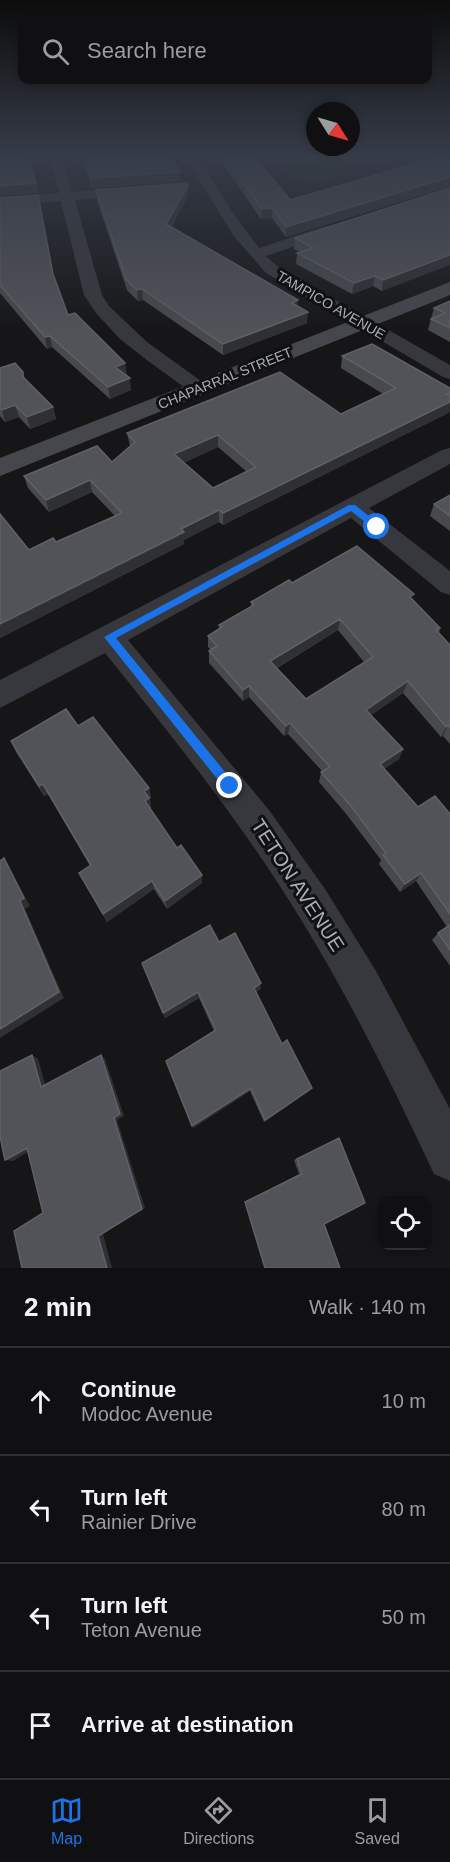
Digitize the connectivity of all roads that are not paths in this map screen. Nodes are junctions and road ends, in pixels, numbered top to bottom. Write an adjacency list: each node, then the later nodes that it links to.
1 (71, 215): 8 (street)
2 (226, 215): 4 (street, TAMPICO AVENUE)
3 (347, 224): 4 (street)
4 (256, 254): 6 (street, TAMPICO AVENUE)
5 (450, 288): 6 (street, CHAPARRAL STREET)
6 (361, 323): 7 (street, TAMPICO AVENUE); 8 (street, CHAPARRAL STREET)
7 (450, 373)
8 (198, 388): 10 (street, CHAPARRAL STREET)
9 (450, 455): 11 (street)
10 (0, 468)
11 (352, 507): 12 (street); 13 (street)
12 (450, 585)
13 (109, 637): 14 (street); 15 (street, TETON AVENUE)
14 (0, 695)
15 (450, 1158)

